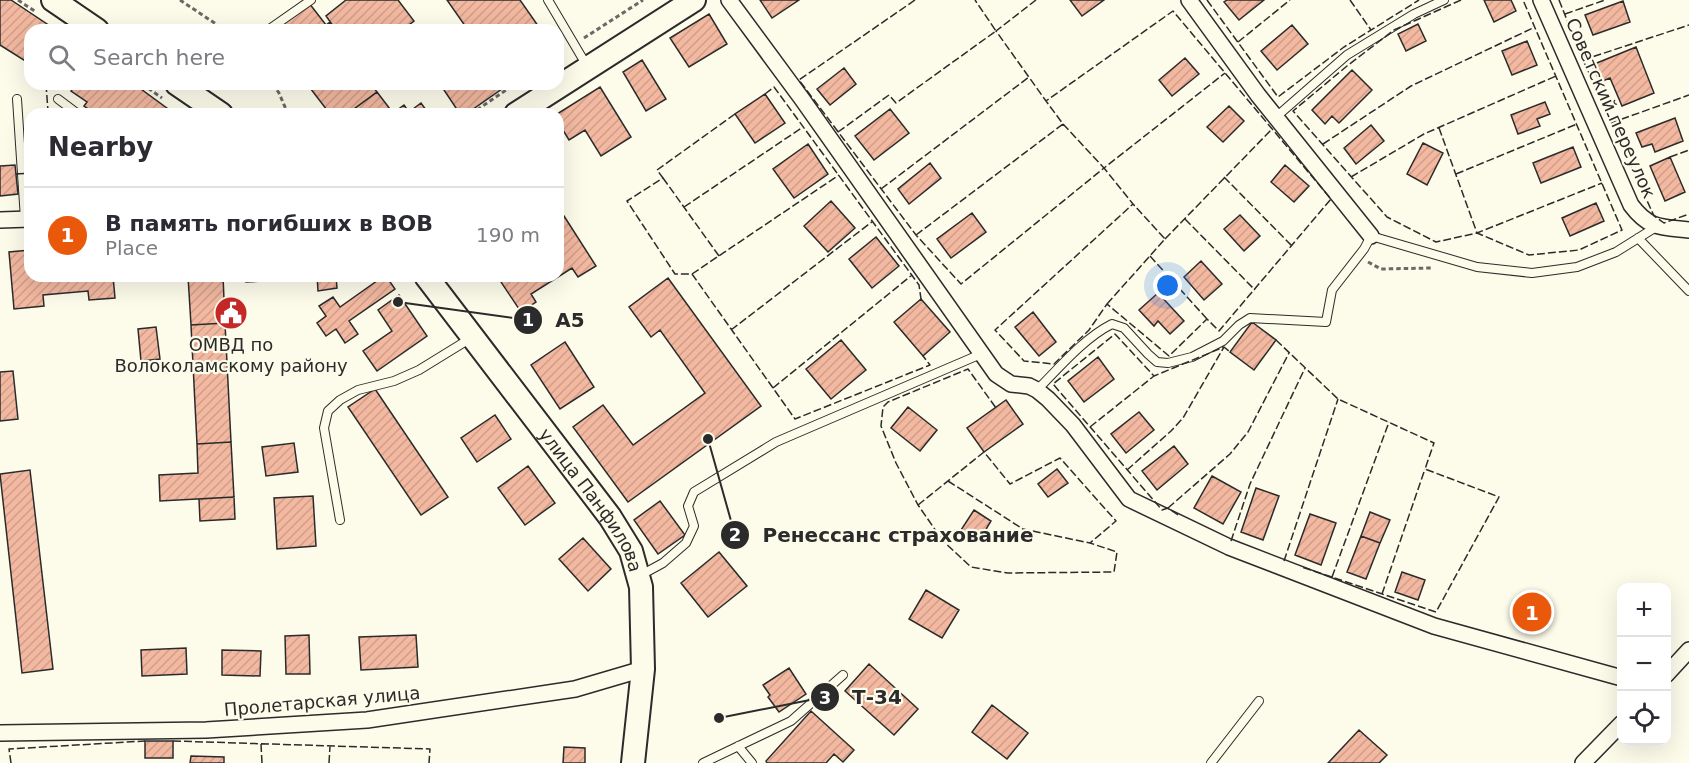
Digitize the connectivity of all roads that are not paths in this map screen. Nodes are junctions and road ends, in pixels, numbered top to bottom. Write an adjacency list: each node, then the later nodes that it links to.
1 (53, 0): 9 (main road)
2 (310, 0): 10 (lane)
3 (548, 0): 11 (lane)
4 (694, 0): 13 (main road)
5 (729, 0): 33 (street)
6 (1190, 0): 22 (street)
7 (1444, 0): 22 (lane)
8 (1541, 0): 26 (street, Советский переулок)
9 (88, 24)
10 (276, 24)
11 (562, 24)
12 (564, 27): 13 (lane)
13 (588, 67): 14 (main road)
14 (564, 83)
15 (189, 90): 20 (main road)
16 (553, 90): 21 (main road)
17 (17, 99): 23 (lane)
18 (58, 99): 19 (lane)
19 (70, 108)
20 (213, 108)
21 (525, 108)
22 (1276, 117): 29 (street)
23 (24, 175)
24 (24, 219): 25 (street)
25 (0, 220)
26 (1656, 227): 27 (street); 28 (lane)
27 (1689, 230)
28 (1638, 238): 29 (lane); 31 (lane)
29 (1368, 242): 34 (lane)
30 (430, 282): 32 (main road, улица Панфилова)
31 (1689, 291)
32 (472, 338): 35 (lane); 36 (main road, улица Панфилова)
33 (981, 354): 34 (street); 36 (lane)
34 (1037, 390): 41 (street)
35 (340, 520)
36 (638, 576): 38 (main road, улица Панфилова)
37 (1689, 650): 39 (street)
38 (643, 669): 44 (street, Пролетарская улица); 46 (main road, улица Панфилова)
39 (1671, 670)
40 (843, 675): 45 (lane)
41 (1617, 677)
42 (1259, 701): 49 (lane)
43 (1617, 728): 50 (street)
44 (0, 733)
45 (738, 747): 47 (lane); 48 (lane)
46 (633, 763)
47 (703, 763)
48 (752, 763)
49 (1211, 763)
50 (1584, 763)

